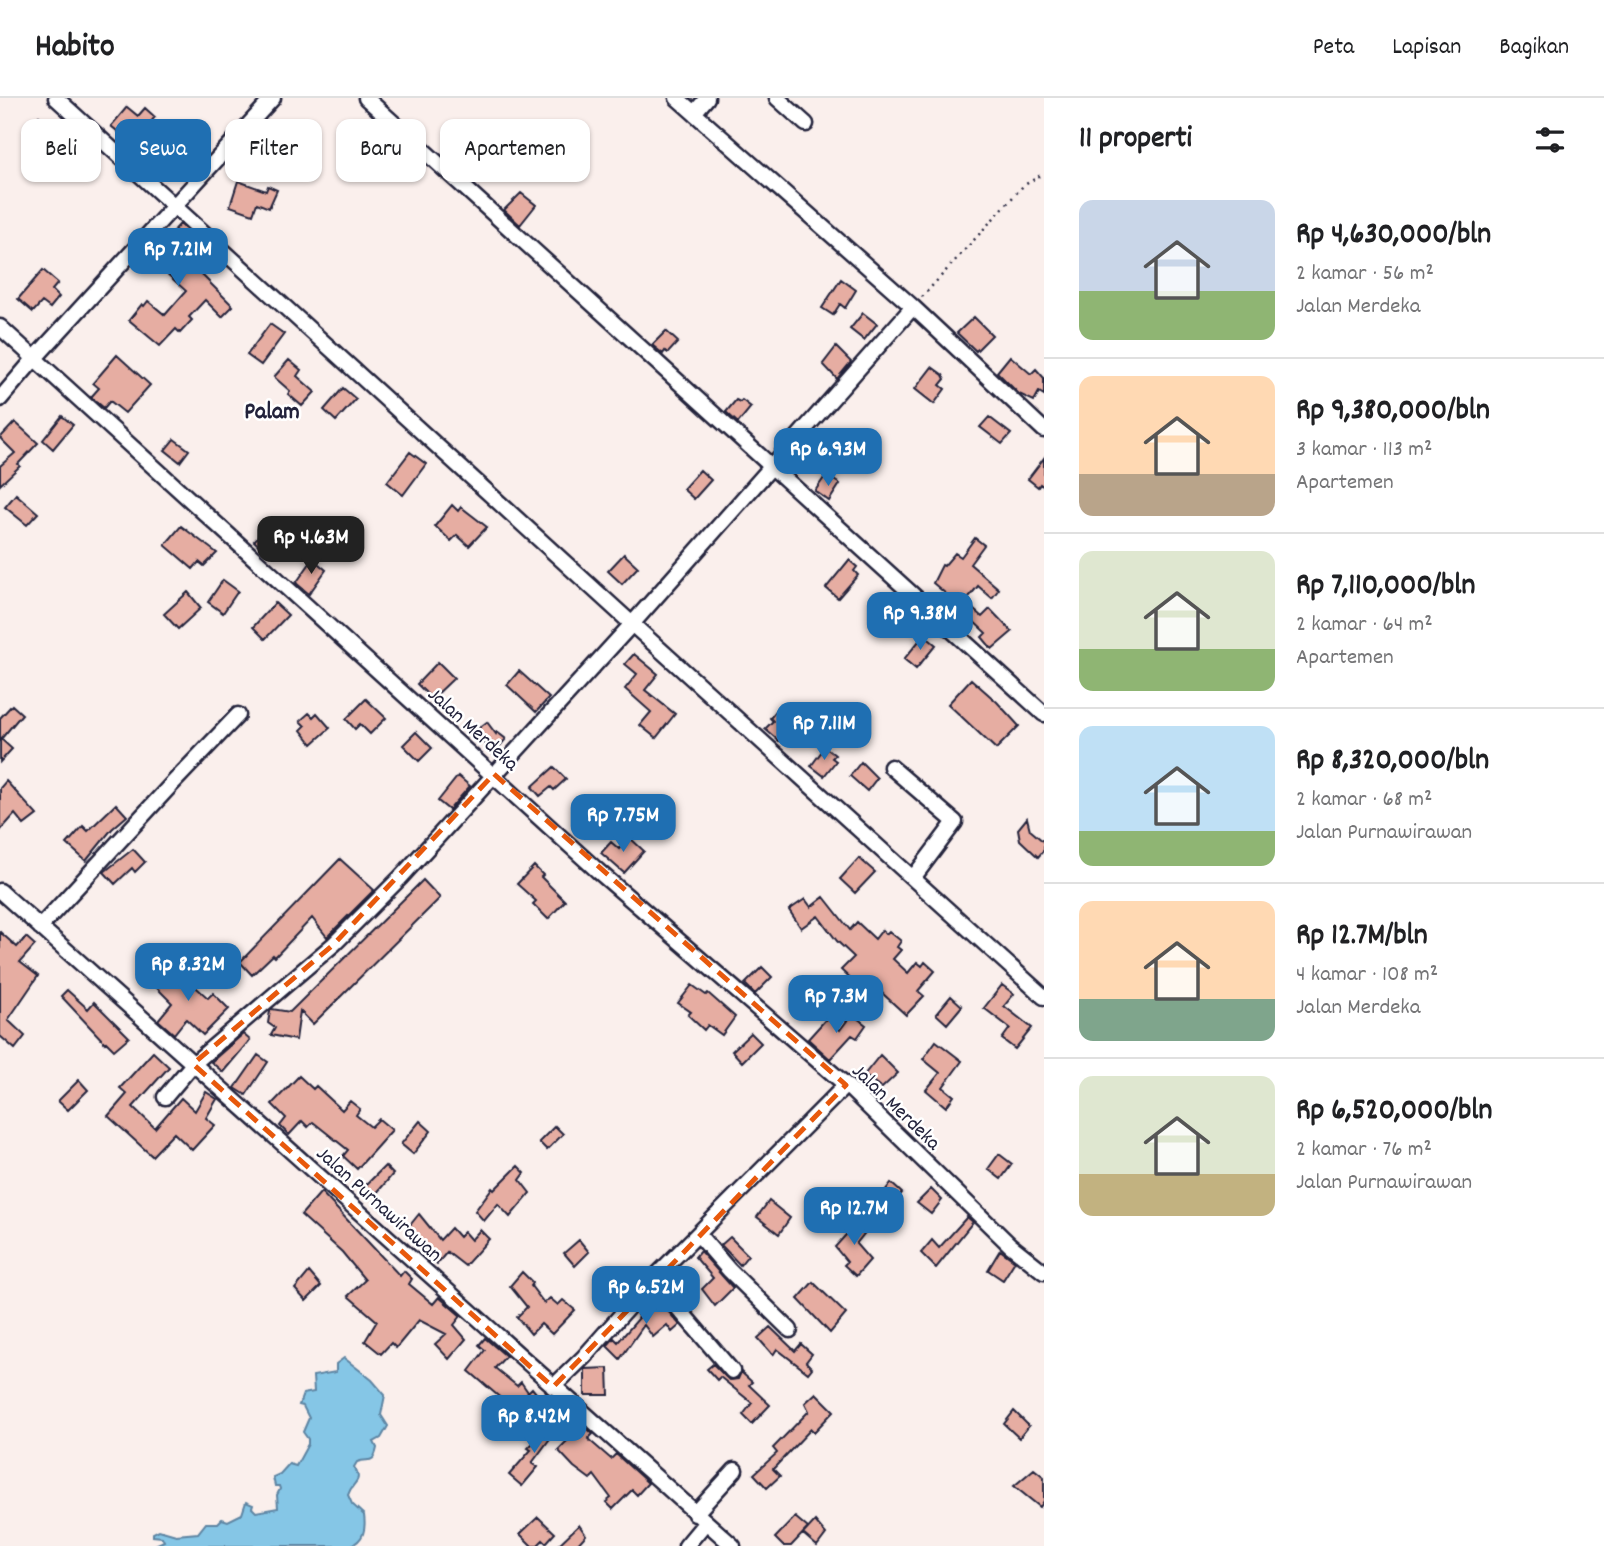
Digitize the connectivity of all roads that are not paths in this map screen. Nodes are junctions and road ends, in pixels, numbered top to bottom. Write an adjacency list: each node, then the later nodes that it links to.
1 (56, 98): 9 (street)
2 (273, 98): 9 (street)
3 (366, 98): 15 (street)
4 (677, 98): 7 (street)
5 (707, 98): 7 (street)
6 (777, 98): 8 (street)
7 (694, 113): 10 (street)
8 (806, 124)
9 (174, 205): 12 (street); 16 (street)
10 (913, 307): 14 (street); 15 (street)
11 (0, 327): 12 (street, Jalan Merdeka)
12 (35, 358): 13 (street); 20 (street, Jalan Merdeka)
13 (0, 399)
14 (1044, 430)
15 (771, 467): 16 (street); 17 (street)
16 (632, 624): 20 (street); 21 (street)
17 (1044, 714)
18 (238, 715): 23 (street)
19 (891, 767): 21 (street)
20 (494, 774): 25 (street); 26 (street, Jalan Merdeka)
21 (912, 878): 24 (street)
22 (0, 891): 23 (street, Jalan Purnawirawan)
23 (40, 927): 25 (street, Jalan Purnawirawan)
24 (1044, 997)
25 (193, 1064): 27 (street); 33 (street, Jalan Purnawirawan)
26 (846, 1085): 28 (street); 29 (street, Jalan Merdeka)
27 (165, 1097)
28 (698, 1234): 30 (street); 31 (street)
29 (1044, 1272)
30 (653, 1279): 32 (street); 33 (street)
31 (790, 1330)
32 (732, 1371)
33 (553, 1387): 35 (street, Jalan Purnawirawan)
34 (735, 1470): 35 (street)
35 (701, 1518): 36 (street); 37 (street, Jalan Purnawirawan)
36 (686, 1546)
37 (733, 1546)

